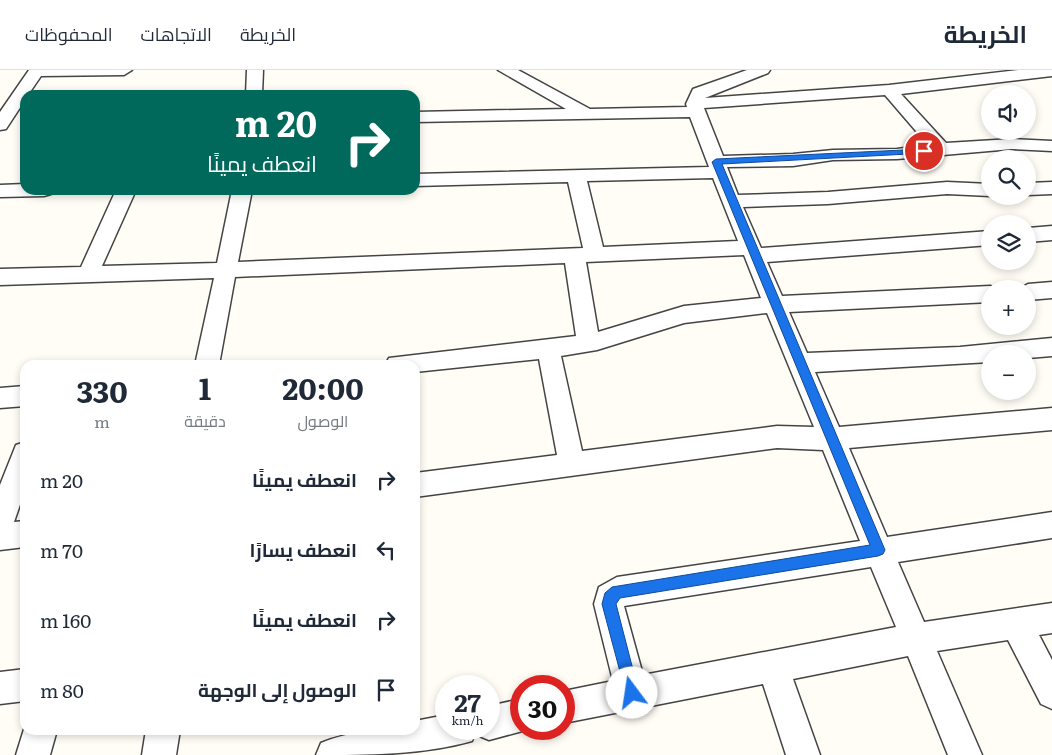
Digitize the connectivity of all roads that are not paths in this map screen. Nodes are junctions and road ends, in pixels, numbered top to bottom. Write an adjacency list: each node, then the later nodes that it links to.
1 (124, 70): 5 (street)
2 (256, 70): 8 (street)
3 (506, 70): 12 (street)
4 (762, 70): 11 (street)
5 (36, 71): 7 (street)
6 (1052, 71): 9 (street)
7 (23, 90)
8 (254, 90)
9 (889, 90): 11 (street); 17 (street)
10 (20, 95): 15 (street)
11 (696, 108): 12 (street); 18 (street)
12 (587, 114): 13 (street)
13 (420, 117)
14 (20, 124): 15 (street)
15 (0, 125)
16 (1052, 146): 17 (street)
17 (936, 165): 18 (street); 21 (street); 28 (street)
18 (718, 167): 19 (street); 28 (street)
19 (576, 176): 20 (street); 33 (street)
20 (420, 180)
21 (981, 186)
22 (1052, 188): 23 (street)
23 (1036, 189)
24 (20, 191): 25 (street)
25 (0, 192)
26 (124, 195): 35 (street)
27 (241, 195): 34 (street)
28 (731, 201): 32 (street)
29 (1052, 233): 30 (street)
30 (1036, 234)
31 (981, 239): 32 (street)
32 (753, 252): 33 (street); 40 (street)
33 (584, 255): 34 (street); 41 (street)
34 (228, 270): 35 (street); 44 (street)
35 (88, 274): 36 (street)
36 (0, 277)
37 (1052, 291): 38 (street)
38 (1036, 292)
39 (981, 294): 40 (street)
40 (775, 305): 41 (street); 46 (street)
41 (588, 342): 43 (street)
42 (1052, 347): 46 (street)
43 (548, 348): 45 (street); 51 (street)
44 (208, 360)
45 (420, 362)
46 (800, 363): 50 (street)
47 (20, 396): 48 (street)
48 (0, 398)
49 (1052, 419): 50 (street)
50 (832, 439): 51 (street); 58 (street)
51 (572, 464): 53 (street)
52 (20, 467): 54 (street)
53 (420, 484)
54 (0, 522)
55 (1052, 525): 58 (street)
56 (20, 535): 57 (street)
57 (0, 537)
58 (878, 550): 61 (street); 65 (street)
59 (1052, 618): 60 (street)
60 (1016, 623): 61 (street); 66 (street)
61 (916, 639): 62 (street); 75 (street)
62 (773, 666): 65 (street); 74 (street)
63 (20, 686): 64 (street)
64 (0, 688)
65 (632, 693): 67 (street)
66 (1052, 693)
67 (575, 705)
68 (435, 734): 73 (street)
69 (39, 735): 71 (street)
70 (162, 735): 72 (street)
71 (34, 755)
72 (159, 755)
73 (333, 755)
74 (803, 755)
75 (965, 755)

